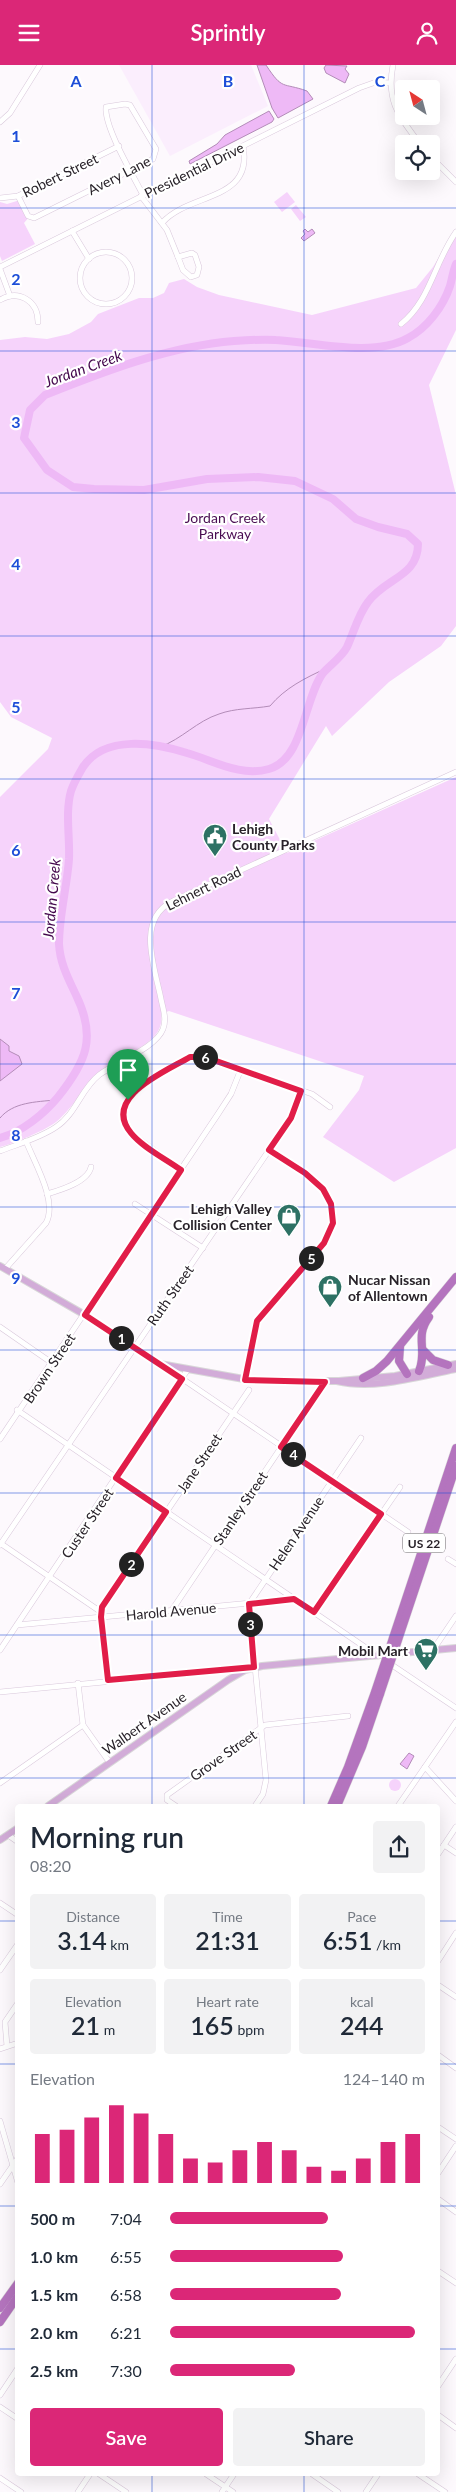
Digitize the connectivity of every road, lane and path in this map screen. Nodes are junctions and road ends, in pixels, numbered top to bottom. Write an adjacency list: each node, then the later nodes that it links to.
1 (40, 65): 4 (street)
2 (393, 65): 3 (street)
3 (390, 83): 5 (street); 7 (street, Presidential Drive)
4 (0, 122)
5 (414, 135)
6 (119, 146): 9 (street); 9 (street, Avery Lane); 11 (street, Robert Street)
7 (243, 146): 12 (street, Presidential Drive); 14 (street)
8 (440, 166): 10 (street)
9 (131, 170): 11 (street, Avery Lane); 12 (street)
10 (456, 182)
11 (18, 196): 13 (street, Robert Street)
12 (142, 196): 14 (street); 15 (street, Presidential Drive)
13 (0, 197)
14 (162, 223): 17 (street)
15 (72, 231): 18 (street); 19 (street, Presidential Drive)
16 (456, 233): 23 (street)
17 (178, 257): 17 (street)
18 (89, 259): 18 (street)
19 (0, 268): 20 (street)
20 (10, 296): 21 (street); 22 (street)
21 (0, 300)
22 (38, 322)
23 (401, 324)
24 (456, 772): 28 (street, Lehnert Road)
25 (241, 1069): 26 (street); 32 (street, Brown Street); 32 (street)
26 (301, 1091): 27 (street); 29 (street, Ruth Street)
27 (330, 1107)
28 (26, 1141): 30 (street); 33 (street)
29 (269, 1150): 36 (street, Ruth Street); 52 (street)
30 (0, 1151)
31 (91, 1167): 33 (street)
32 (181, 1170): 35 (street, Brown Street)
33 (47, 1194): 37 (street)
34 (135, 1204): 35 (street)
35 (152, 1215): 36 (street); 40 (street, Brown Street)
36 (202, 1248): 43 (street, Ruth Street)
37 (2, 1267): 40 (main road)
38 (456, 1277): 42 (highway)
39 (456, 1284): 44 (highway)
40 (85, 1315): 43 (main road); 45 (street, Brown Street)
41 (0, 1327): 45 (street)
42 (401, 1345): 49 (highway); 50 (highway)
43 (135, 1347): 46 (main road); 60 (street, Ruth Street)
44 (422, 1348): 47 (highway); 49 (highway)
45 (52, 1363): 56 (street, Brown Street)
46 (160, 1364): 48 (main road); 51 (street)
47 (453, 1366): 49 (main road)
48 (188, 1369): 51 (street, Custer Street); 52 (main road)
49 (413, 1374): 50 (main road); 53 (main road)
50 (362, 1378): 53 (main road)
51 (182, 1379): 57 (street); 64 (street, Custer Street)
52 (245, 1380): 54 (main road)
53 (336, 1381): 54 (main road)
54 (325, 1382): 61 (street, Stanley Street)
55 (249, 1390): 57 (street, Jane Street)
56 (18, 1411): 59 (street, Brown Street); 60 (street)
57 (233, 1414): 61 (street); 69 (street, Jane Street)
58 (361, 1438): 66 (street, Helen Avenue)
59 (0, 1439)
60 (68, 1445): 64 (street); 72 (street, Ruth Street)
61 (281, 1447): 66 (street); 73 (street, Stanley Street)
62 (456, 1448): 85 (highway, US 22)
63 (456, 1466): 68 (highway, US 22)
64 (116, 1478): 69 (street); 76 (street, Custer Street)
65 (456, 1480): 68 (highway)
66 (332, 1481): 70 (street); 77 (street, Helen Avenue)
67 (400, 1487): 70 (street)
68 (447, 1492): 85 (highway, US 22)
69 (166, 1512): 73 (street); 82 (street, Jane Street)
70 (381, 1514): 71 (street); 81 (street)
71 (408, 1533)
72 (0, 1544): 76 (street)
73 (215, 1545): 77 (street); 80 (street, Stanley Street)
74 (448, 1559): 75 (street)
75 (456, 1564)
76 (50, 1577): 82 (street); 84 (street, Custer Street)
77 (265, 1579): 78 (street); 79 (street, Helen Avenue)
78 (294, 1599): 79 (street, Harold Avenue); 81 (street)
79 (249, 1604): 80 (street, Harold Avenue); 90 (street)
80 (172, 1610): 82 (street, Harold Avenue)
81 (314, 1612): 89 (street)
82 (101, 1614): 84 (street, Harold Avenue); 91 (street)
83 (456, 1616): 88 (street)
84 (17, 1625): 87 (street, Custer Street)
85 (395, 1639): 96 (highway, US 22, bridge)
86 (456, 1648): 88 (main road, Walbert Avenue)
87 (0, 1649)
88 (433, 1650): 89 (main road, Walbert Avenue)
89 (378, 1655): 90 (main road, Walbert Avenue); 97 (street)
90 (254, 1667): 91 (street); 101 (street); 102 (main road, Walbert Avenue)
91 (108, 1680): 92 (street)
92 (78, 1683): 94 (street); 100 (street)
93 (0, 1687): 94 (street)
94 (7, 1691): 95 (street)
95 (0, 1692)
96 (377, 1693): 109 (highway, US 22); 110 (highway, US 22)
97 (456, 1709)
98 (348, 1716): 101 (street, Grove Street)
99 (456, 1722): 103 (street)
100 (83, 1725): 102 (street); 104 (street)
101 (261, 1728): 107 (street, Grove Street); 108 (street)
102 (110, 1763): 106 (main road, Walbert Avenue)
103 (425, 1767): 105 (street); 111 (street)
104 (0, 1783)
105 (456, 1801)
106 (51, 1804)
107 (173, 1804)
108 (256, 1804)
109 (332, 1804)
110 (338, 1804)
111 (399, 1804)
112 (456, 1827): 117 (street)
113 (15, 1830): 114 (main road)
114 (8, 1835): 115 (main road); 116 (street)
115 (0, 1840)
116 (15, 1840)
117 (444, 1845): 118 (street); 119 (street)
118 (440, 1851)
119 (456, 1853)
120 (0, 1903): 121 (street)
121 (15, 1913)
122 (456, 1933): 124 (street)
123 (15, 1948): 125 (street)
124 (440, 1958)
125 (0, 1970)
126 (440, 1986): 127 (street)
127 (456, 1997)
128 (15, 2007): 130 (street)
129 (15, 2044): 130 (street)
130 (7, 2046): 131 (street)
131 (0, 2049)
132 (440, 2056): 133 (street)
133 (456, 2068)
134 (0, 2121): 139 (street)
135 (440, 2128): 136 (street)
136 (456, 2139)
137 (456, 2146): 140 (street)
138 (15, 2162): 139 (street)
139 (12, 2166): 141 (street); 142 (street)
140 (440, 2170)
141 (15, 2174)
142 (0, 2184)
143 (440, 2200): 144 (street)
144 (456, 2212)
145 (440, 2272): 146 (street)
146 (456, 2283)
147 (15, 2287): 149 (highway)
148 (15, 2300): 150 (highway)
149 (0, 2308)
150 (0, 2322)
151 (456, 2359): 153 (street)
152 (15, 2372): 154 (street)
153 (440, 2383)
154 (0, 2395)
155 (0, 2407): 157 (street)
156 (440, 2416): 158 (street)
157 (15, 2417)
158 (456, 2427)
159 (89, 2476): 169 (street)
160 (102, 2476): 170 (street)
161 (208, 2476): 167 (street)
162 (233, 2476): 167 (street)
163 (315, 2476): 172 (street)
164 (377, 2476): 173 (street)
165 (421, 2476): 174 (street)
166 (0, 2478): 168 (street)
167 (223, 2489): 171 (street)
168 (21, 2492)
169 (78, 2492)
170 (126, 2492)
171 (233, 2492)
172 (338, 2492)
173 (366, 2492)
174 (445, 2492)

